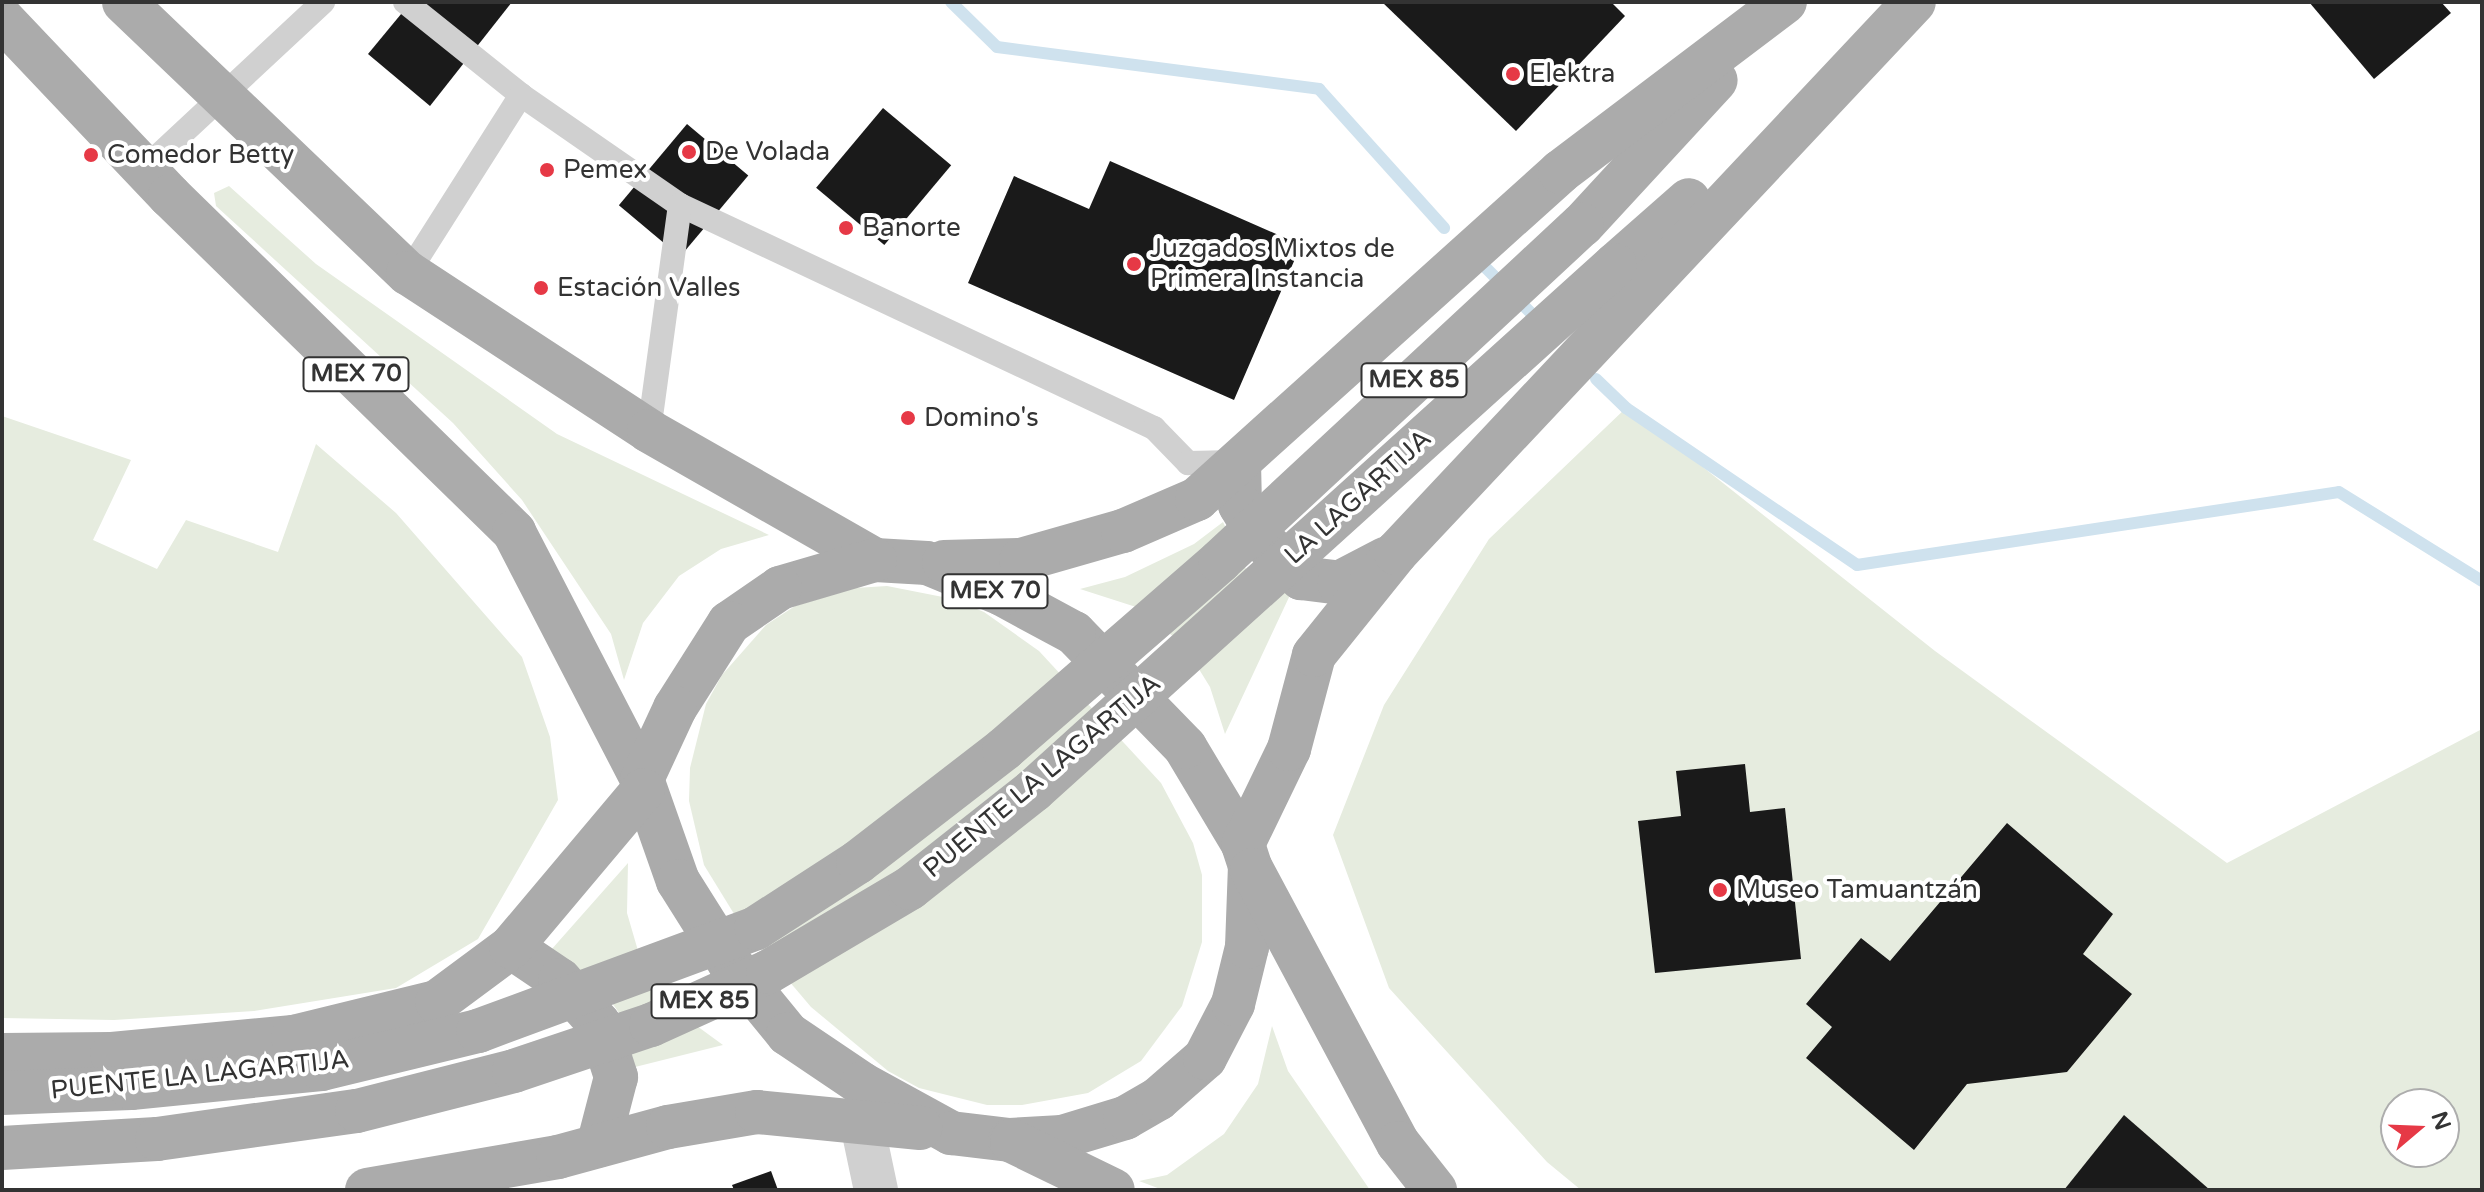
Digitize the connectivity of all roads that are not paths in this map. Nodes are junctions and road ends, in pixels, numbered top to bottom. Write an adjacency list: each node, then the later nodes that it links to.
1 (124, 2): 8 (main road, MEX 70)
2 (323, 2): 8 (lane)
3 (405, 2): 9 (lane)
4 (1787, 2): 14 (main road); 15 (main road, LA LAGARTIJA / MEX 85, bridge)
5 (1906, 2): 19 (main road, LA LAGARTIJA / MEX 85, bridge)
6 (1914, 2): 16 (main road)
7 (2, 19): 10 (main road, MEX 70)
8 (221, 94): 10 (lane); 12 (main road, MEX 70)
9 (521, 95): 11 (lane); 12 (lane)
10 (144, 169): 20 (main road, MEX 70)
11 (680, 205): 13 (lane); 14 (lane)
12 (408, 273): 13 (main road, MEX 70)
13 (649, 431): 17 (main road, MEX 70)
14 (1239, 462): 16 (main road); 18 (main road)
15 (1247, 536): 24 (main road, PUENTE LA LAGARTIJA / MEX 85, bridge)
16 (1396, 553): 21 (main road)
17 (875, 560): 18 (main road, MEX 70); 20 (main road, MEX 70)
18 (927, 563): 21 (main road, MEX 70)
19 (1278, 568): 29 (main road, PUENTE LA LAGARTIJA / MEX 85, bridge)
20 (642, 785): 22 (main road); 26 (main road, MEX 70)
21 (1246, 855): 27 (main road, MEX 70); 33 (main road, MEX 70)
22 (511, 947): 23 (main road); 28 (main road)
23 (2, 1055)
24 (2, 1093)
25 (861, 1119): 26 (main road); 28 (main road); 31 (street)
26 (951, 1133): 27 (main road, MEX 70)
27 (1010, 1140): 32 (main road, MEX 70)
28 (598, 1146): 30 (main road)
29 (2, 1148)
30 (367, 1190)
31 (876, 1190)
32 (1113, 1190)
33 (1435, 1190)

